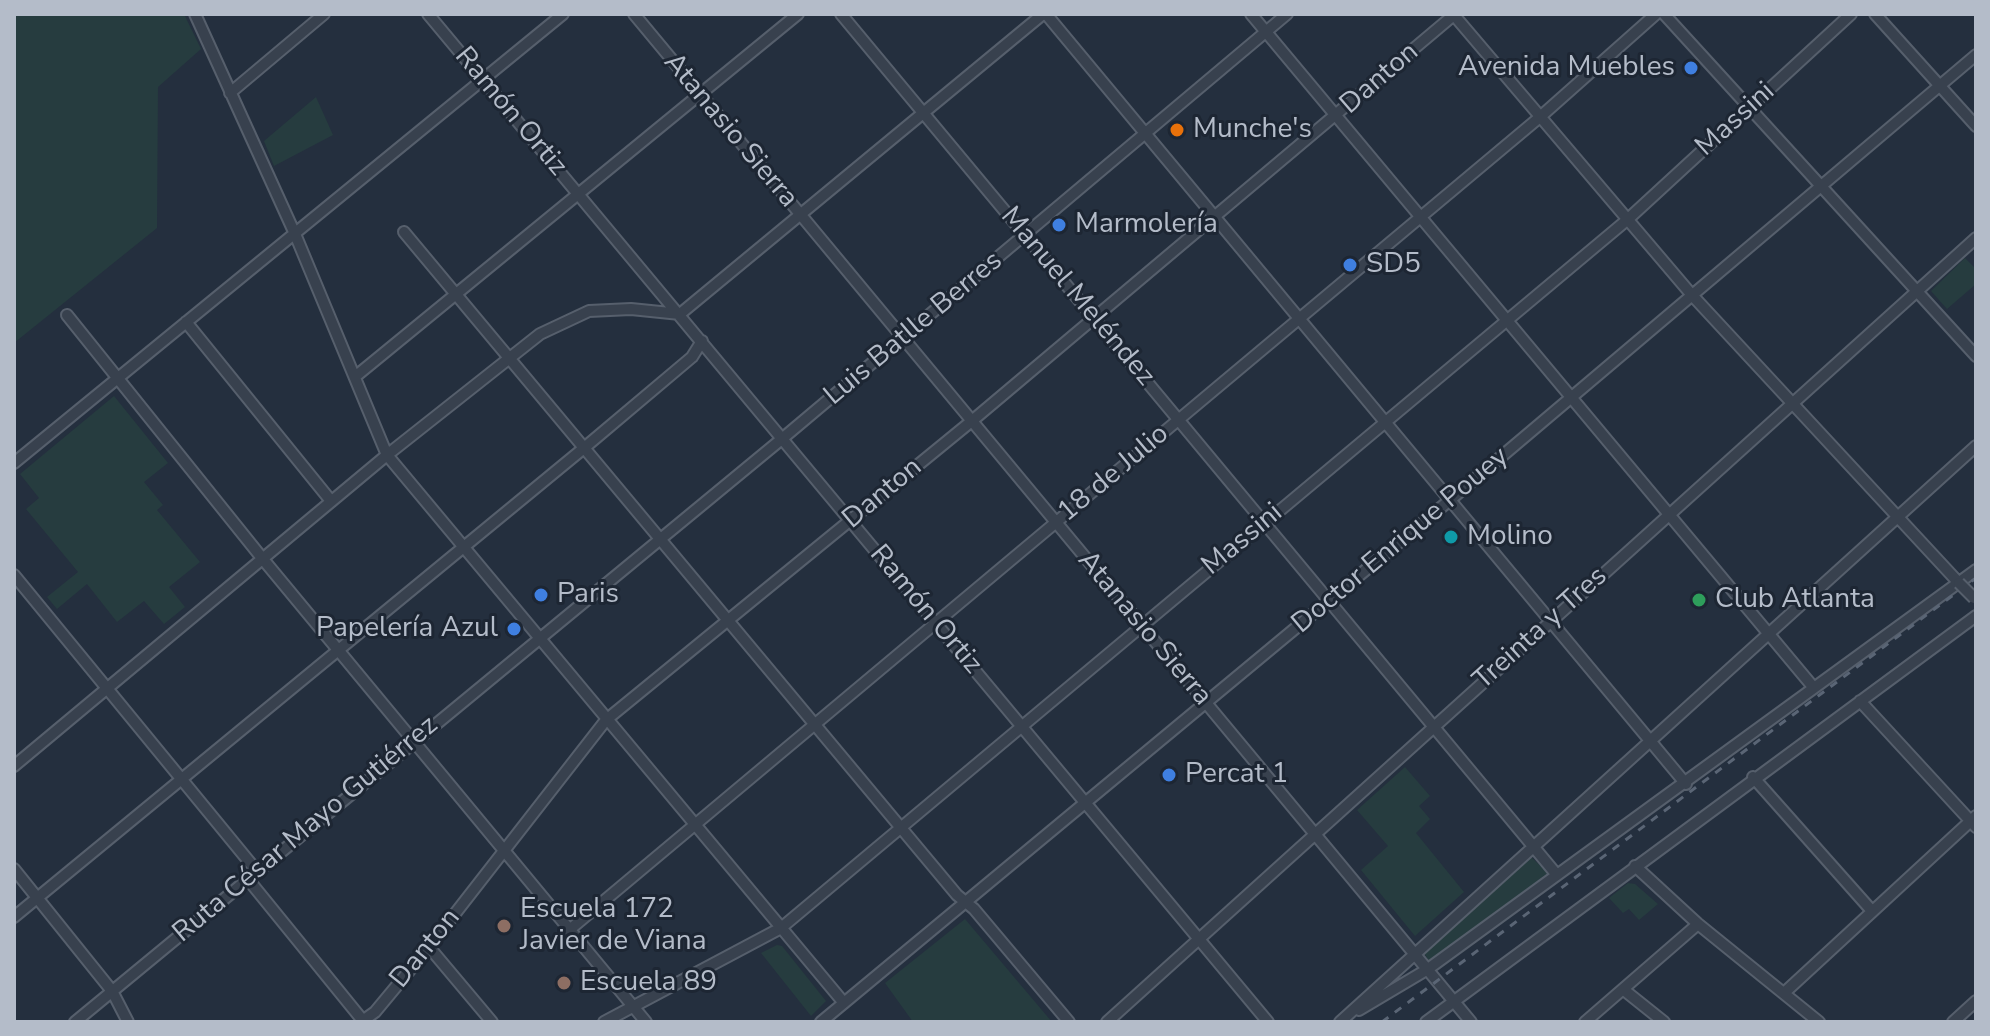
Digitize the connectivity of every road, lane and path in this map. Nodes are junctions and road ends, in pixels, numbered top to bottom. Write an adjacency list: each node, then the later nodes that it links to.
1 (195, 14): 20 (street)
2 (324, 14): 20 (street)
3 (428, 14): 18 (street, Ramón Ortiz)
4 (563, 14): 18 (street)
5 (634, 14): 21 (street, Atanasio Sierra)
6 (798, 14): 21 (street)
7 (841, 14): 23 (street, Manuel Meléndez)
8 (1044, 14): 23 (street); 27 (street)
9 (1251, 14): 16 (street)
10 (1287, 14): 16 (street, Luis Batlle Berres)
11 (1454, 14): 24 (street, Danton); 25 (street)
12 (1656, 14): 25 (street, 18 de Julio)
13 (1664, 14): 22 (street)
14 (1851, 14): 22 (street, Massini)
15 (1875, 14): 19 (street)
16 (1266, 32): 24 (street); 27 (street, Luis Batlle Berres)
17 (1976, 55): 19 (street, Doctor Enrique Pouey)
18 (482, 80): 29 (street, Ramón Ortiz); 35 (street)
19 (1939, 86): 26 (street); 28 (street, Doctor Enrique Pouey)
20 (230, 93): 35 (street)
21 (702, 95): 29 (street); 30 (street, Atanasio Sierra)
22 (1750, 108): 28 (street); 33 (street, Massini)
23 (923, 114): 30 (street); 36 (street, Manuel Meléndez)
24 (1336, 117): 31 (street, Danton); 32 (street)
25 (1540, 117): 32 (street, 18 de Julio); 33 (street)
26 (1976, 126)
27 (1145, 134): 31 (street); 36 (street, Luis Batlle Berres)
28 (1819, 187): 38 (street); 39 (street, Doctor Enrique Pouey)
29 (581, 195): 40 (street); 41 (street, Ramón Ortiz)
30 (801, 216): 41 (street); 47 (street, Atanasio Sierra)
31 (1215, 217): 43 (street, Danton); 44 (street)
32 (1421, 218): 44 (street, 18 de Julio); 46 (street)
33 (1627, 220): 39 (street); 46 (street, Massini)
34 (404, 232): 40 (street)
35 (295, 234): 45 (street); 51 (street)
36 (1026, 235): 43 (street, Manuel Meléndez); 47 (street, Luis Batlle Berres)
37 (1976, 238): 38 (street, Treinta y Tres)
38 (1916, 292): 49 (street); 54 (street, Treinta y Tres)
39 (1691, 294): 53 (street, Doctor Enrique Pouey); 54 (street)
40 (458, 295): 50 (street); 51 (street)
41 (680, 314): 48 (street, Ramón Ortiz); 50 (street)
42 (67, 315): 52 (street)
43 (1093, 317): 55 (street, Manuel Meléndez); 56 (street, Danton)
44 (1300, 318): 55 (street, 18 de Julio); 57 (street)
45 (186, 322): 52 (street); 64 (street)
46 (1506, 322): 53 (street); 57 (street, Massini)
47 (904, 337): 56 (street, Atanasio Sierra); 58 (street, Luis Batlle Berres)
48 (702, 341): 58 (street, Ramón Ortiz); 60 (street)
49 (1976, 356)
50 (509, 357): 60 (street); 61 (street)
51 (356, 376): 61 (street)
52 (116, 379): 62 (street); 72 (street)
53 (1570, 397): 63 (street, Doctor Enrique Pouey); 65 (street)
54 (1792, 402): 65 (street, Treinta y Tres); 66 (street)
55 (1179, 419): 68 (street, 18 de Julio); 69 (street, Manuel Meléndez)
56 (973, 420): 67 (street, Danton); 68 (street, Atanasio Sierra)
57 (1385, 421): 63 (street); 69 (street, Massini)
58 (783, 438): 67 (street, Ramón Ortiz); 70 (street, Luis Batlle Berres)
59 (1976, 446): 66 (street)
60 (584, 448): 70 (street); 71 (street)
61 (387, 455): 64 (street); 71 (street)
62 (14, 463)
63 (1450, 500): 77 (street, Doctor Enrique Pouey); 80 (street)
64 (331, 501): 72 (street)
65 (1668, 515): 80 (street, Treinta y Tres); 83 (street)
66 (1898, 517): 75 (street); 83 (street)
67 (851, 520): 79 (street, Danton); 81 (street, Ramón Ortiz)
68 (1056, 523): 81 (street, 18 de Julio); 82 (street, Atanasio Sierra)
69 (1264, 524): 77 (street, Manuel Meléndez); 82 (street, Massini)
70 (661, 539): 79 (street); 84 (street, Luis Batlle Berres)
71 (463, 548): 84 (street); 85 (street)
72 (262, 558): 85 (street); 87 (street)
73 (1976, 570): 75 (street)
74 (14, 575): 87 (street)
75 (1959, 583): 76 (street, bridge); 86 (street)
76 (1975, 599)
77 (1329, 601): 89 (street, Doctor Enrique Pouey); 93 (street, Manuel Meléndez)
78 (1976, 616): 88 (street)
79 (730, 621): 90 (street, Danton); 91 (street)
80 (1551, 621): 93 (street, Treinta y Tres); 94 (street)
81 (936, 623): 91 (street, 18 de Julio); 92 (street, Ramón Ortiz)
82 (1141, 624): 89 (street, Atanasio Sierra); 92 (street, Massini)
83 (1769, 633): 86 (street); 94 (street)
84 (539, 640): 90 (street); 95 (street, Ruta César Mayo Gutiérrez)
85 (338, 651): 95 (street); 97 (street)
86 (1814, 688): 99 (street)
87 (108, 689): 96 (street); 97 (street)
88 (1860, 701): 98 (street); 101 (street)
89 (1207, 704): 100 (street, Doctor Enrique Pouey); 104 (street, Atanasio Sierra)
90 (606, 720): 102 (street); 106 (street, Danton)
91 (815, 722): 102 (street, 18 de Julio); 103 (street)
92 (1021, 726): 100 (street, Ramón Ortiz); 103 (street, Massini)
93 (1434, 726): 104 (street, Treinta y Tres); 105 (street, Manuel Meléndez)
94 (1650, 740): 99 (street); 105 (street)
95 (413, 741): 106 (street); 109 (street, Ruta César Mayo Gutiérrez)
96 (14, 766)
97 (182, 777): 109 (street); 112 (street)
98 (1753, 777): 107 (street); 114 (street)
99 (1686, 784): 110 (street)
100 (1086, 803): 113 (street, Doctor Enrique Pouey); 119 (street, Ramón Ortiz)
101 (1974, 821): 114 (street)
102 (696, 823): 117 (street); 118 (street, 18 de Julio)
103 (900, 826): 113 (street); 117 (street, Massini)
104 (1315, 834): 119 (street, Treinta y Tres); 121 (street, Atanasio Sierra)
105 (1533, 845): 110 (street, Manuel Meléndez); 121 (street)
106 (503, 851): 118 (street); 120 (street, Danton)
107 (1635, 866): 116 (street); 126 (street)
108 (14, 869): 112 (street)
109 (256, 870): 111 (street, Ruta César Mayo Gutiérrez)
110 (1557, 875): 122 (street)
111 (247, 878): 124 (street, Ruta César Mayo Gutiérrez); 130 (street)
112 (37, 897): 115 (street); 124 (street)
113 (966, 902): 128 (street, Doctor Enrique Pouey); 137 (street)
114 (1872, 911): 125 (street)
115 (14, 917)
116 (1698, 924): 123 (street); 125 (street)
117 (781, 928): 128 (street); 129 (street, Massini)
118 (568, 931): 129 (street)
119 (1199, 939): 138 (street, Treinta y Tres); 139 (street, Ramón Ortiz)
120 (429, 947): 130 (street, Danton); 133 (street)
121 (1415, 953): 122 (street, Atanasio Sierra); 140 (street)
122 (1428, 969): 126 (street, Atanasio Sierra); 140 (street)
123 (1624, 990): 143 (street); 144 (street)
124 (112, 991): 131 (street, Ruta César Mayo Gutiérrez); 132 (street)
125 (1784, 993): 145 (street)
126 (1454, 1001): 141 (street); 142 (street, Atanasio Sierra)
127 (1976, 1001): 146 (street)
128 (844, 1003): 136 (street, Doctor Enrique Pouey)
129 (632, 1006): 134 (street, Massini); 135 (street)
130 (363, 1021)
131 (75, 1022)
132 (128, 1022)
133 (492, 1022)
134 (604, 1022)
135 (646, 1022)
136 (821, 1022)
137 (1069, 1022)
138 (1107, 1022)
139 (1268, 1022)
140 (1340, 1022)
141 (1426, 1022)
142 (1471, 1022)
143 (1585, 1022)
144 (1664, 1022)
145 (1819, 1022)
146 (1953, 1022)

